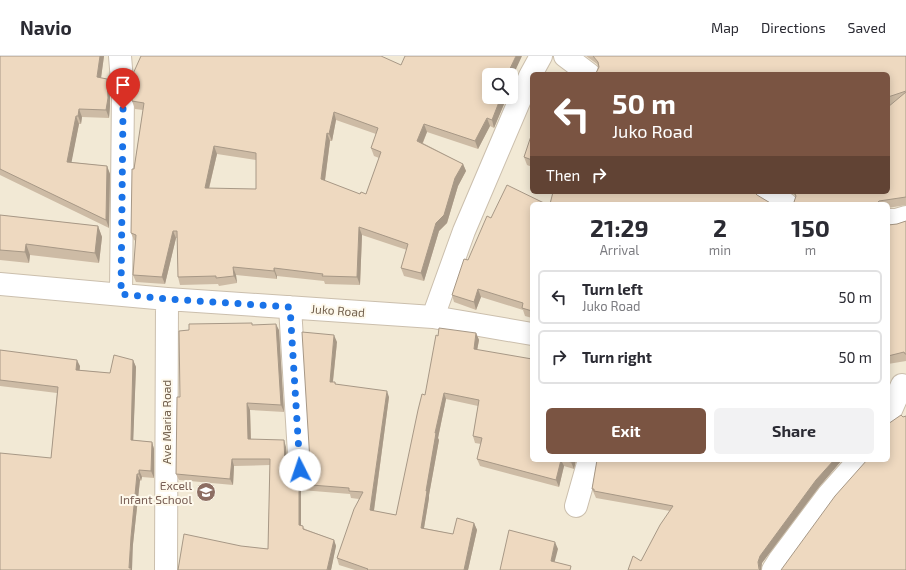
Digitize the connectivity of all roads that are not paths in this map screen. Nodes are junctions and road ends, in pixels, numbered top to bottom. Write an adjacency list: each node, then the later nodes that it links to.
1 (120, 56): 12 (street)
2 (541, 56): 4 (street)
3 (564, 56): 5 (street)
4 (532, 72)
5 (586, 72)
6 (530, 76): 15 (street)
7 (769, 194): 8 (street)
8 (783, 202)
9 (906, 217): 10 (street)
10 (890, 220)
11 (0, 284): 12 (street, Juko Road)
12 (121, 294): 13 (street, Juko Road)
13 (167, 299): 14 (street, Juko Road); 23 (street, Ave Maria Road)
14 (290, 307): 15 (street, Juko Road); 21 (street)
15 (433, 317): 16 (street, Juko Road)
16 (530, 334)
17 (899, 384): 18 (street)
18 (890, 411)
19 (588, 462): 22 (street)
20 (857, 462): 24 (street)
21 (300, 470)
22 (576, 506)
23 (166, 570)
24 (773, 570)

